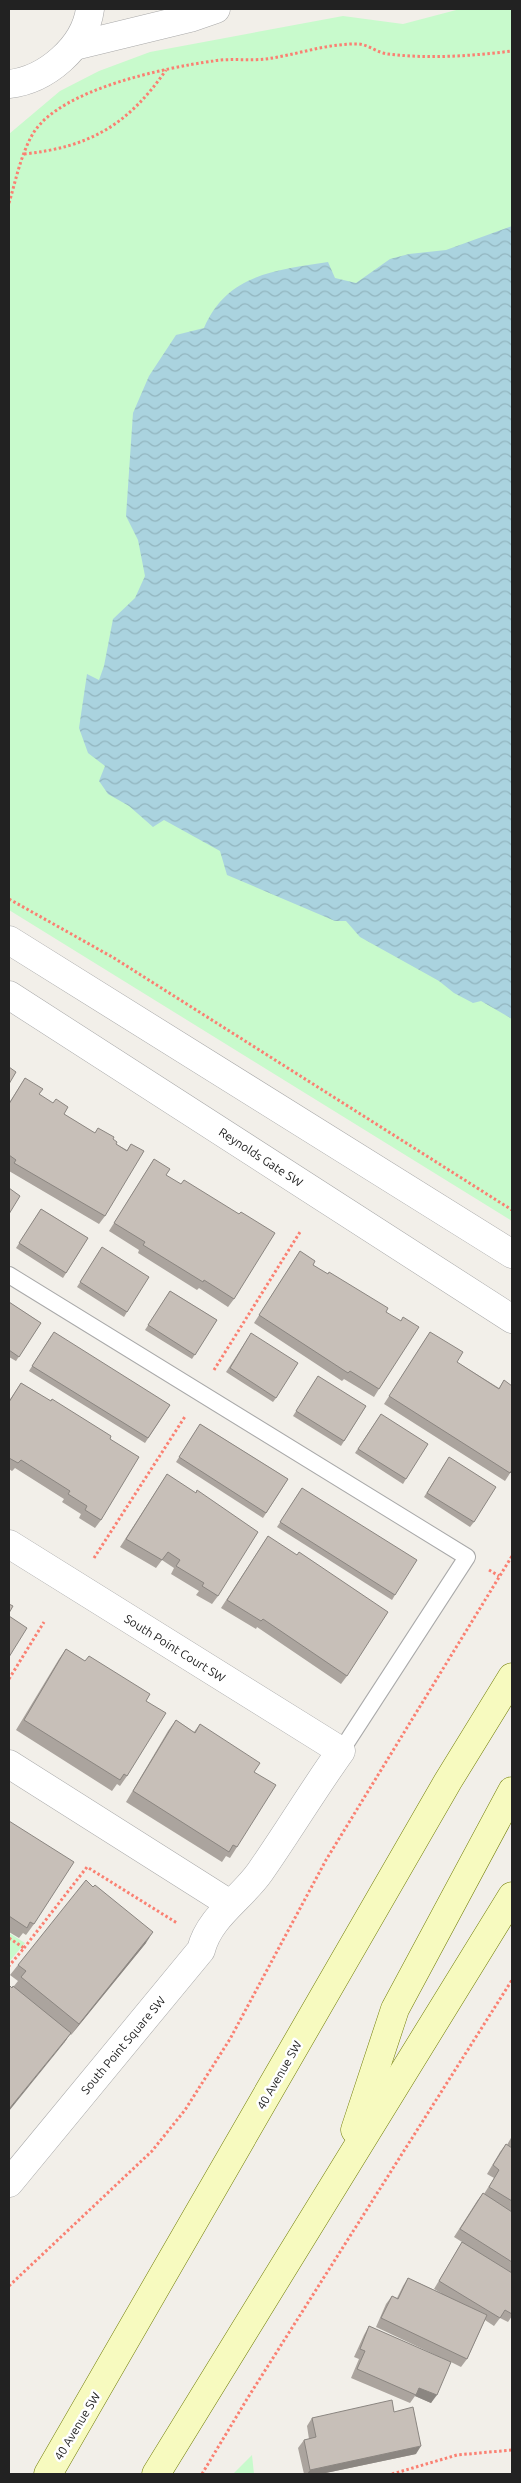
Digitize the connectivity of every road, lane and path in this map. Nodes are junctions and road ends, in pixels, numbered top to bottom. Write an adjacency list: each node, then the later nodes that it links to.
1 (90, 9): 3 (street)
2 (216, 9): 3 (street)
3 (75, 46): 6 (street)
4 (512, 51): 5 (path)
5 (167, 70): 7 (path); 7 (path)
6 (13, 89)
7 (24, 154): 8 (path)
8 (9, 203)
9 (9, 899): 12 (path)
10 (9, 940): 13 (street)
11 (9, 995): 15 (street, Reynolds Gate SW)
12 (512, 1210)
13 (512, 1254)
14 (9, 1275): 21 (lane)
15 (512, 1319)
16 (9, 1544): 21 (street, South Point Court SW)
17 (512, 1556): 33 (path)
18 (44, 1622): 20 (path)
19 (512, 1677): 35 (main road, 40 Avenue SW)
20 (9, 1679)
21 (341, 1751): 25 (street, South Point Square SW)
22 (9, 1764): 25 (street)
23 (512, 1791): 31 (main road)
24 (512, 1896): 31 (main road)
25 (230, 1904): 27 (street, South Point Square SW)
26 (9, 1938): 28 (path)
27 (204, 1940): 28 (path); 32 (street, South Point Square SW)
28 (24, 1948): 29 (path)
29 (9, 1966)
30 (512, 1980): 37 (path)
31 (342, 2172): 36 (main road)
32 (9, 2183)
33 (9, 2286)
34 (512, 2450): 38 (path)
35 (48, 2474)
36 (156, 2474)
37 (202, 2474)
38 (392, 2474)

